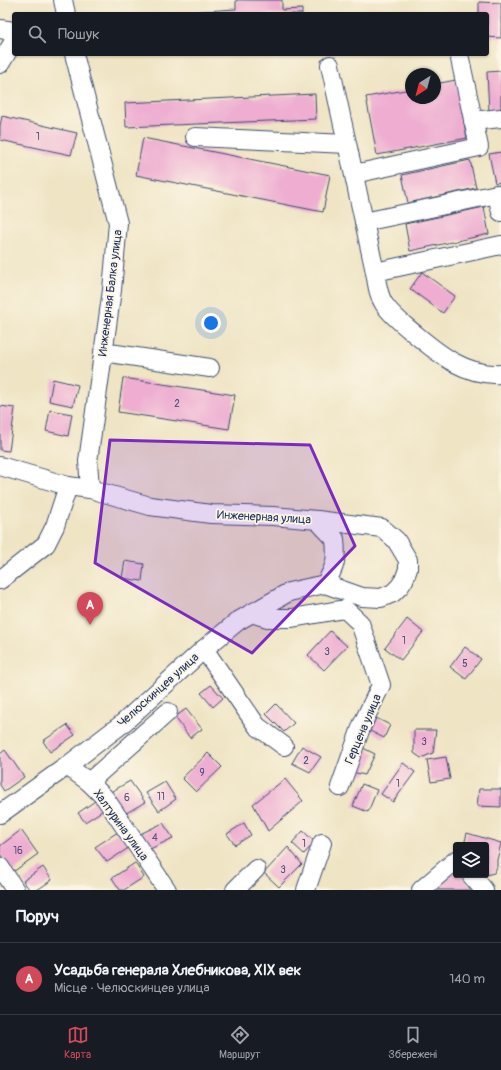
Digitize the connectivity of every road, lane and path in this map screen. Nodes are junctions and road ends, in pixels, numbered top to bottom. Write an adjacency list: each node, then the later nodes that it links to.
1 (63, 0): 2 (street)
2 (66, 12)
3 (0, 29): 4 (street)
4 (12, 31)
5 (12, 44): 8 (street)
6 (72, 57): 19 (street, Инженерная Балка улица)
7 (460, 60): 11 (street)
8 (0, 64)
9 (330, 65): 13 (street)
10 (501, 118): 11 (street)
11 (473, 121): 14 (street)
12 (195, 137): 13 (street)
13 (347, 144): 14 (street)
14 (354, 174): 16 (street)
15 (501, 212): 16 (street)
16 (364, 222): 18 (street)
17 (501, 245): 18 (street)
18 (375, 272): 21 (street)
19 (103, 352): 20 (street); 24 (street, Инженерная Балка улица)
20 (210, 368)
21 (501, 374)
22 (0, 466): 23 (street, Инженерная улица)
23 (68, 486): 24 (street, Инженерная улица); 26 (street)
24 (90, 489): 25 (street, Инженерная улица)
25 (317, 520): 27 (street); 27 (street, Инженерная улица)
26 (0, 580)
27 (325, 584): 28 (street, Челюскинцев улица)
28 (251, 613): 29 (street, Челюскинцев улица); 34 (street, Герцена улица)
29 (204, 649): 31 (street); 32 (street, Челюскинцев улица)
30 (168, 712): 33 (street)
31 (284, 746)
32 (67, 766): 33 (street, Халтурина улица); 35 (street, Челюскинцев улица)
33 (89, 782): 42 (street, Халтурина улица)
34 (340, 787)
35 (0, 814)
36 (322, 843): 44 (street)
37 (453, 863): 45 (street)
38 (0, 867): 41 (street)
39 (256, 869): 43 (street)
40 (473, 878): 46 (street)
41 (15, 890)
42 (167, 890)
43 (235, 890)
44 (306, 890)
45 (422, 890)
46 (484, 890)

